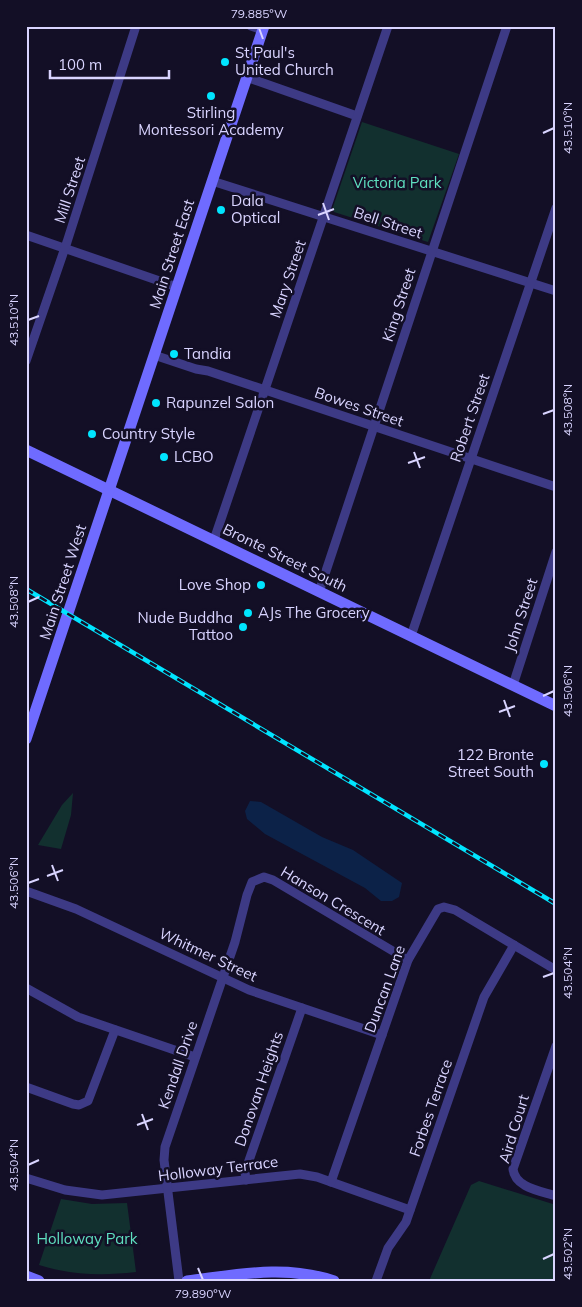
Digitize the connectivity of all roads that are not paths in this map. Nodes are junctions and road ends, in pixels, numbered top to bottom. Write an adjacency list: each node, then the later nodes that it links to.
1 (136, 26): 12 (street, Mill Street)
2 (251, 26): 5 (street)
3 (388, 26): 7 (street, Mary Street)
4 (506, 26): 13 (street, King Street)
5 (263, 28): 6 (main road, Main Street East)
6 (246, 77): 7 (street); 8 (main road, Main Street East)
7 (357, 116): 10 (street, Mary Street)
8 (212, 181): 10 (street, Bell Street); 15 (main road, Main Street East)
9 (556, 208): 14 (street, Robert Street)
10 (323, 217): 13 (street, Bell Street); 19 (street, Mary Street)
11 (26, 235): 12 (street)
12 (65, 248): 15 (street); 18 (street, Mill Street)
13 (432, 252): 14 (street, Bell Street); 20 (street, King Street)
14 (530, 283): 16 (street, Bell Street); 22 (street, Robert Street)
15 (177, 286): 17 (main road, Main Street East)
16 (556, 291)
17 (154, 355): 19 (street, Bowes Street); 24 (main road, Main Street East)
18 (26, 361)
19 (265, 390): 20 (street, Bowes Street); 25 (street, Mary Street)
20 (374, 426): 22 (street, Bowes Street); 27 (street, King Street)
21 (26, 450): 24 (main road, Bronte Street South)
22 (471, 459): 23 (street, Bowes Street); 28 (street, Robert Street)
23 (556, 487)
24 (108, 490): 25 (main road, Bronte Street South); 31 (main road, Main Street West)
25 (214, 540): 27 (main road, Bronte Street South)
26 (556, 552): 29 (street, John Street)
27 (319, 592): 28 (main road, Bronte Street South)
28 (411, 636): 29 (main road, Bronte Street South)
29 (512, 685): 30 (main road, Bronte Street South)
30 (556, 706)
31 (26, 739)
32 (26, 891): 36 (street, Whitmer Street)
33 (514, 945): 34 (street, Duncan Lane); 35 (street, Duncan Lane); 49 (street, Forbes Terrace)
34 (408, 960): 36 (street, Hanson Crescent); 40 (street, Duncan Lane)
35 (556, 970)
36 (223, 978): 38 (street, Whitmer Street); 42 (street, Kendall Drive)
37 (26, 988): 39 (street)
38 (302, 1008): 40 (street, Whitmer Street); 45 (street, Donovan Heights)
39 (115, 1030): 42 (street); 43 (street)
40 (382, 1035): 46 (street, Duncan Lane)
41 (556, 1046): 48 (street, Aird Court)
42 (195, 1057): 47 (street, Kendall Drive)
43 (26, 1087)
44 (26, 1178): 47 (street, Holloway Terrace)
45 (246, 1180): 46 (street, Holloway Terrace); 47 (street, Holloway Terrace)
46 (331, 1182): 49 (street, Holloway Terrace)
47 (168, 1189): 52 (street, Kendall Drive)
48 (556, 1196)
49 (410, 1210): 55 (street, Forbes Terrace)
50 (26, 1276): 51 (main road)
51 (40, 1281)
52 (179, 1281)
53 (187, 1281): 54 (main road)
54 (334, 1281)
55 (376, 1281)

